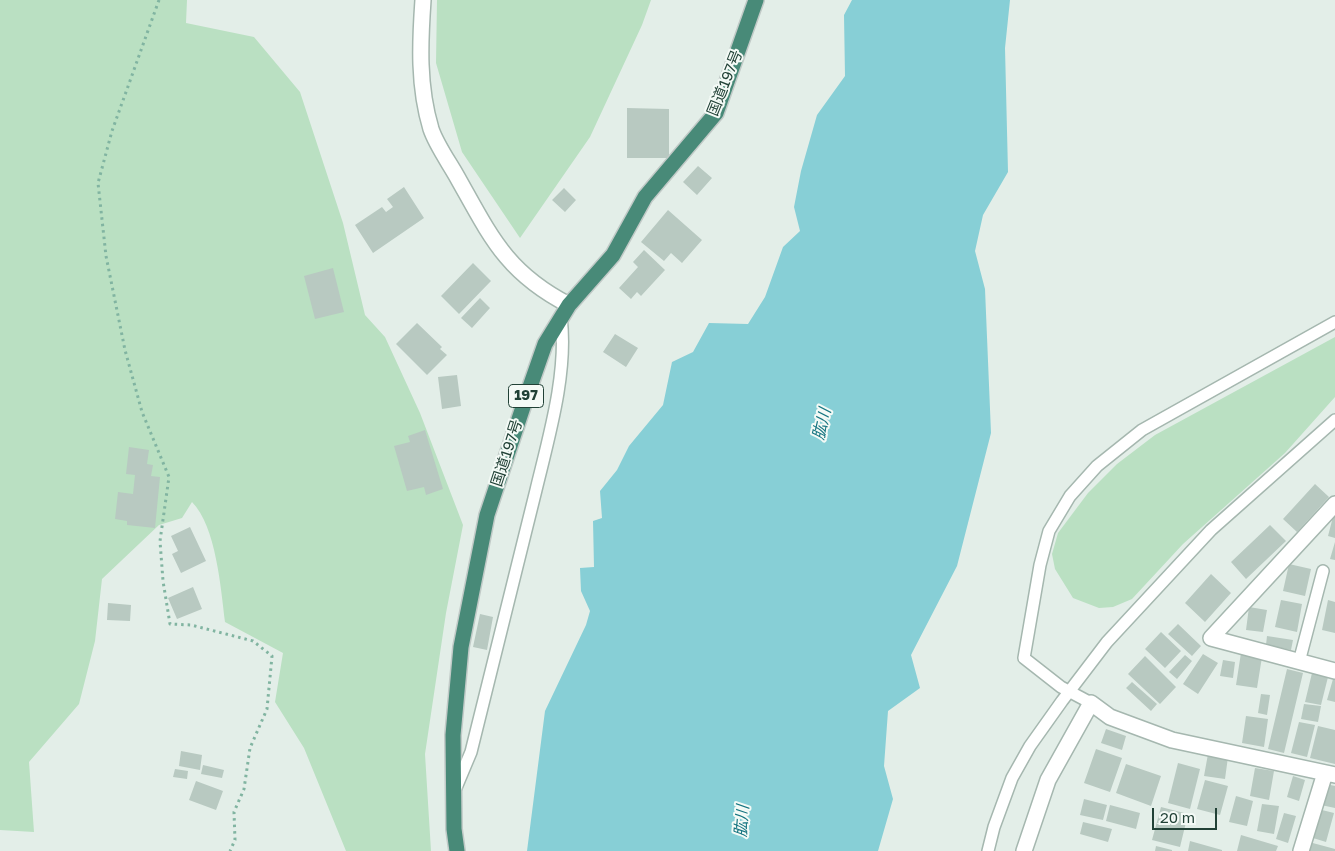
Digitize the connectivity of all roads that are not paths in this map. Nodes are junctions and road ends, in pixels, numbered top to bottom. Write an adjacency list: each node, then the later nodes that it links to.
1 (423, 0): 3 (street)
2 (756, 0): 3 (highway, 国道197号 / 197)
3 (565, 311): 13 (lane); 13 (highway, 国道197号 / 197)
4 (1335, 322): 10 (lane)
5 (1335, 420): 10 (lane)
6 (1335, 504): 8 (street)
7 (1323, 571): 8 (lane)
8 (1299, 662): 9 (street)
9 (1335, 671)
10 (1070, 692): 11 (lane); 15 (lane)
11 (1091, 704): 12 (street); 16 (street)
12 (1330, 774): 17 (street)
13 (454, 794): 14 (highway, 国道197号 / 197)
14 (457, 851)
15 (988, 851)
16 (1024, 851)
17 (1301, 851)

